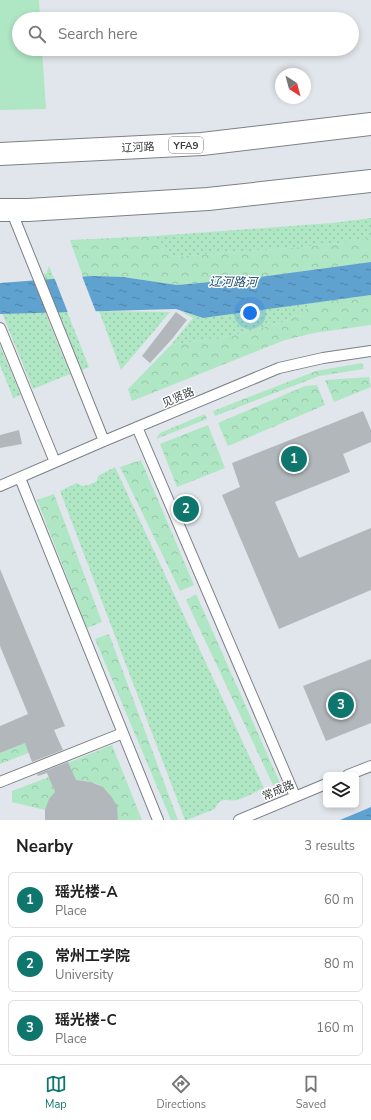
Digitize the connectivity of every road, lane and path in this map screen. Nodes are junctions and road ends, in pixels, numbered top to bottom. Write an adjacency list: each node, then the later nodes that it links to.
1 (371, 124): 2 (main road, 辽河路 / YFA9)
2 (0, 154)
3 (371, 181): 4 (main road)
4 (6, 210): 8 (lane)
5 (0, 328): 9 (lane)
6 (371, 351): 7 (lane, 见贤路)
7 (137, 427): 8 (lane, 见贤路); 17 (lane)
8 (104, 441): 9 (lane, 见贤路)
9 (55, 462): 10 (lane, 见贤路)
10 (20, 478): 11 (lane, 见贤路); 12 (lane)
11 (0, 486)
12 (123, 733): 15 (lane); 18 (lane)
13 (371, 766): 14 (lane)
14 (356, 772)
15 (0, 782)
16 (323, 785): 17 (lane, 常成路)
17 (295, 796): 19 (lane, 常成路)
18 (158, 820)
19 (239, 820)

